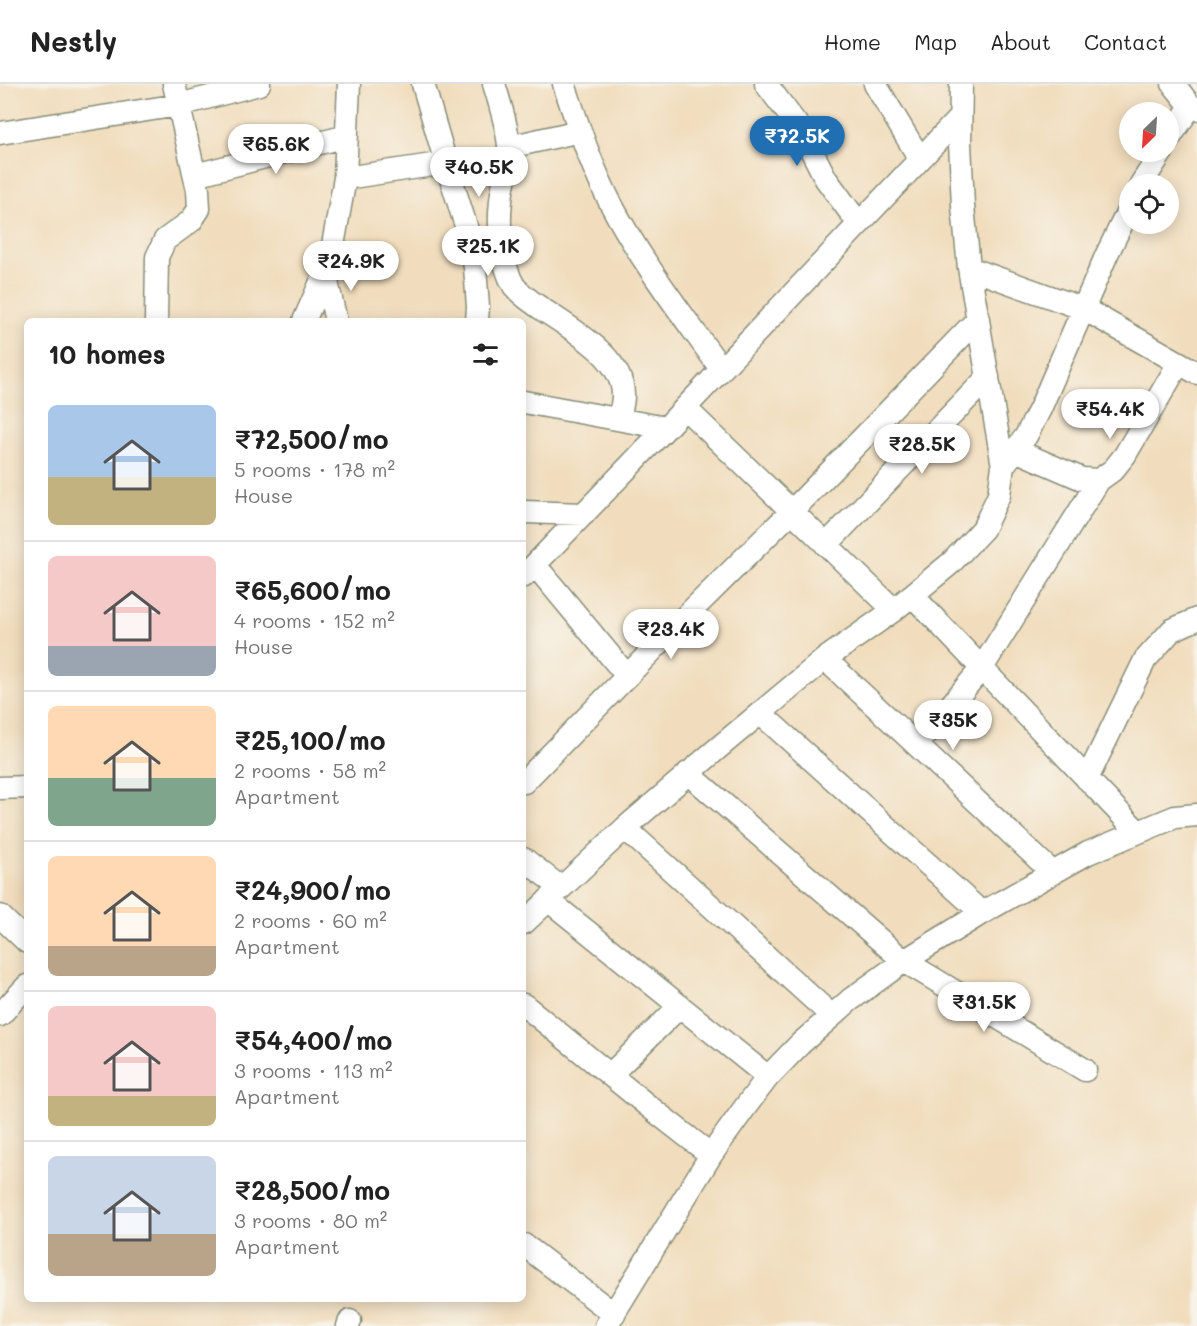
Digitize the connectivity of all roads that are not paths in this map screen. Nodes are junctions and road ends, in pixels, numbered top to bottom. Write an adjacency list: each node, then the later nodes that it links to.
1 (260, 84): 10 (street)
2 (349, 84): 16 (street)
3 (423, 84): 19 (street)
4 (494, 84): 17 (street)
5 (564, 84): 14 (street)
6 (766, 84): 22 (street)
7 (875, 84): 18 (street)
8 (961, 84): 12 (street)
9 (1173, 84): 11 (street)
10 (176, 94): 15 (street); 20 (street)
11 (1194, 107): 13 (street)
12 (960, 117): 18 (street); 24 (street)
13 (1179, 126)
14 (580, 131): 17 (street); 33 (street)
15 (0, 133)
16 (347, 136): 20 (street); 21 (street)
17 (509, 147): 37 (street)
18 (920, 159): 22 (street)
19 (446, 163): 21 (street); 30 (street)
20 (195, 176): 27 (street)
21 (345, 178): 25 (street)
22 (859, 224): 33 (street)
23 (1119, 229): 26 (street)
24 (969, 268): 26 (street); 31 (street)
25 (325, 273): 28 (street); 29 (street)
26 (1084, 309): 32 (street); 39 (street)
27 (156, 318)
28 (305, 318)
29 (335, 318)
30 (477, 318)
31 (978, 319): 34 (street); 41 (street)
32 (1188, 368): 40 (street)
33 (722, 369): 36 (street)
34 (988, 377): 39 (street); 44 (street)
35 (526, 402): 37 (street)
36 (685, 408): 38 (street); 41 (street)
37 (619, 419): 38 (street)
38 (666, 428): 43 (street)
39 (1009, 458): 40 (street); 46 (street)
40 (1099, 480): 50 (street)
41 (792, 511): 44 (street); 51 (street)
42 (526, 512): 43 (street)
43 (584, 514): 45 (street)
44 (826, 545): 47 (street)
45 (529, 571): 51 (street)
46 (912, 595): 47 (street); 50 (street)
47 (894, 610): 49 (street)
48 (1196, 621): 55 (street)
49 (825, 659): 52 (street); 53 (street)
50 (982, 668): 53 (street); 55 (street)
51 (627, 676): 56 (street)
52 (760, 713): 54 (street); 65 (street)
53 (917, 745): 63 (street)
54 (688, 773): 60 (street); 69 (street)
55 (1088, 779): 61 (street)
56 (526, 781)
57 (24, 787): 58 (street)
58 (0, 788)
59 (1197, 815): 61 (street)
60 (625, 828): 64 (street); 74 (street)
61 (1138, 832): 63 (street)
62 (526, 861): 64 (street)
63 (1053, 873): 65 (street)
64 (555, 894): 67 (street); 71 (street)
65 (982, 913): 69 (street)
66 (0, 916): 68 (street)
67 (526, 921)
68 (24, 939)
69 (904, 961): 74 (street); 75 (street)
70 (24, 989): 73 (street)
71 (680, 1006): 76 (street); 77 (street)
72 (526, 1007): 76 (street)
73 (0, 1015)
74 (832, 1016): 77 (street)
75 (1084, 1070)
76 (610, 1075): 78 (street)
77 (768, 1077): 78 (street)
78 (711, 1155): 80 (street)
79 (526, 1247): 80 (street)
80 (610, 1320)

